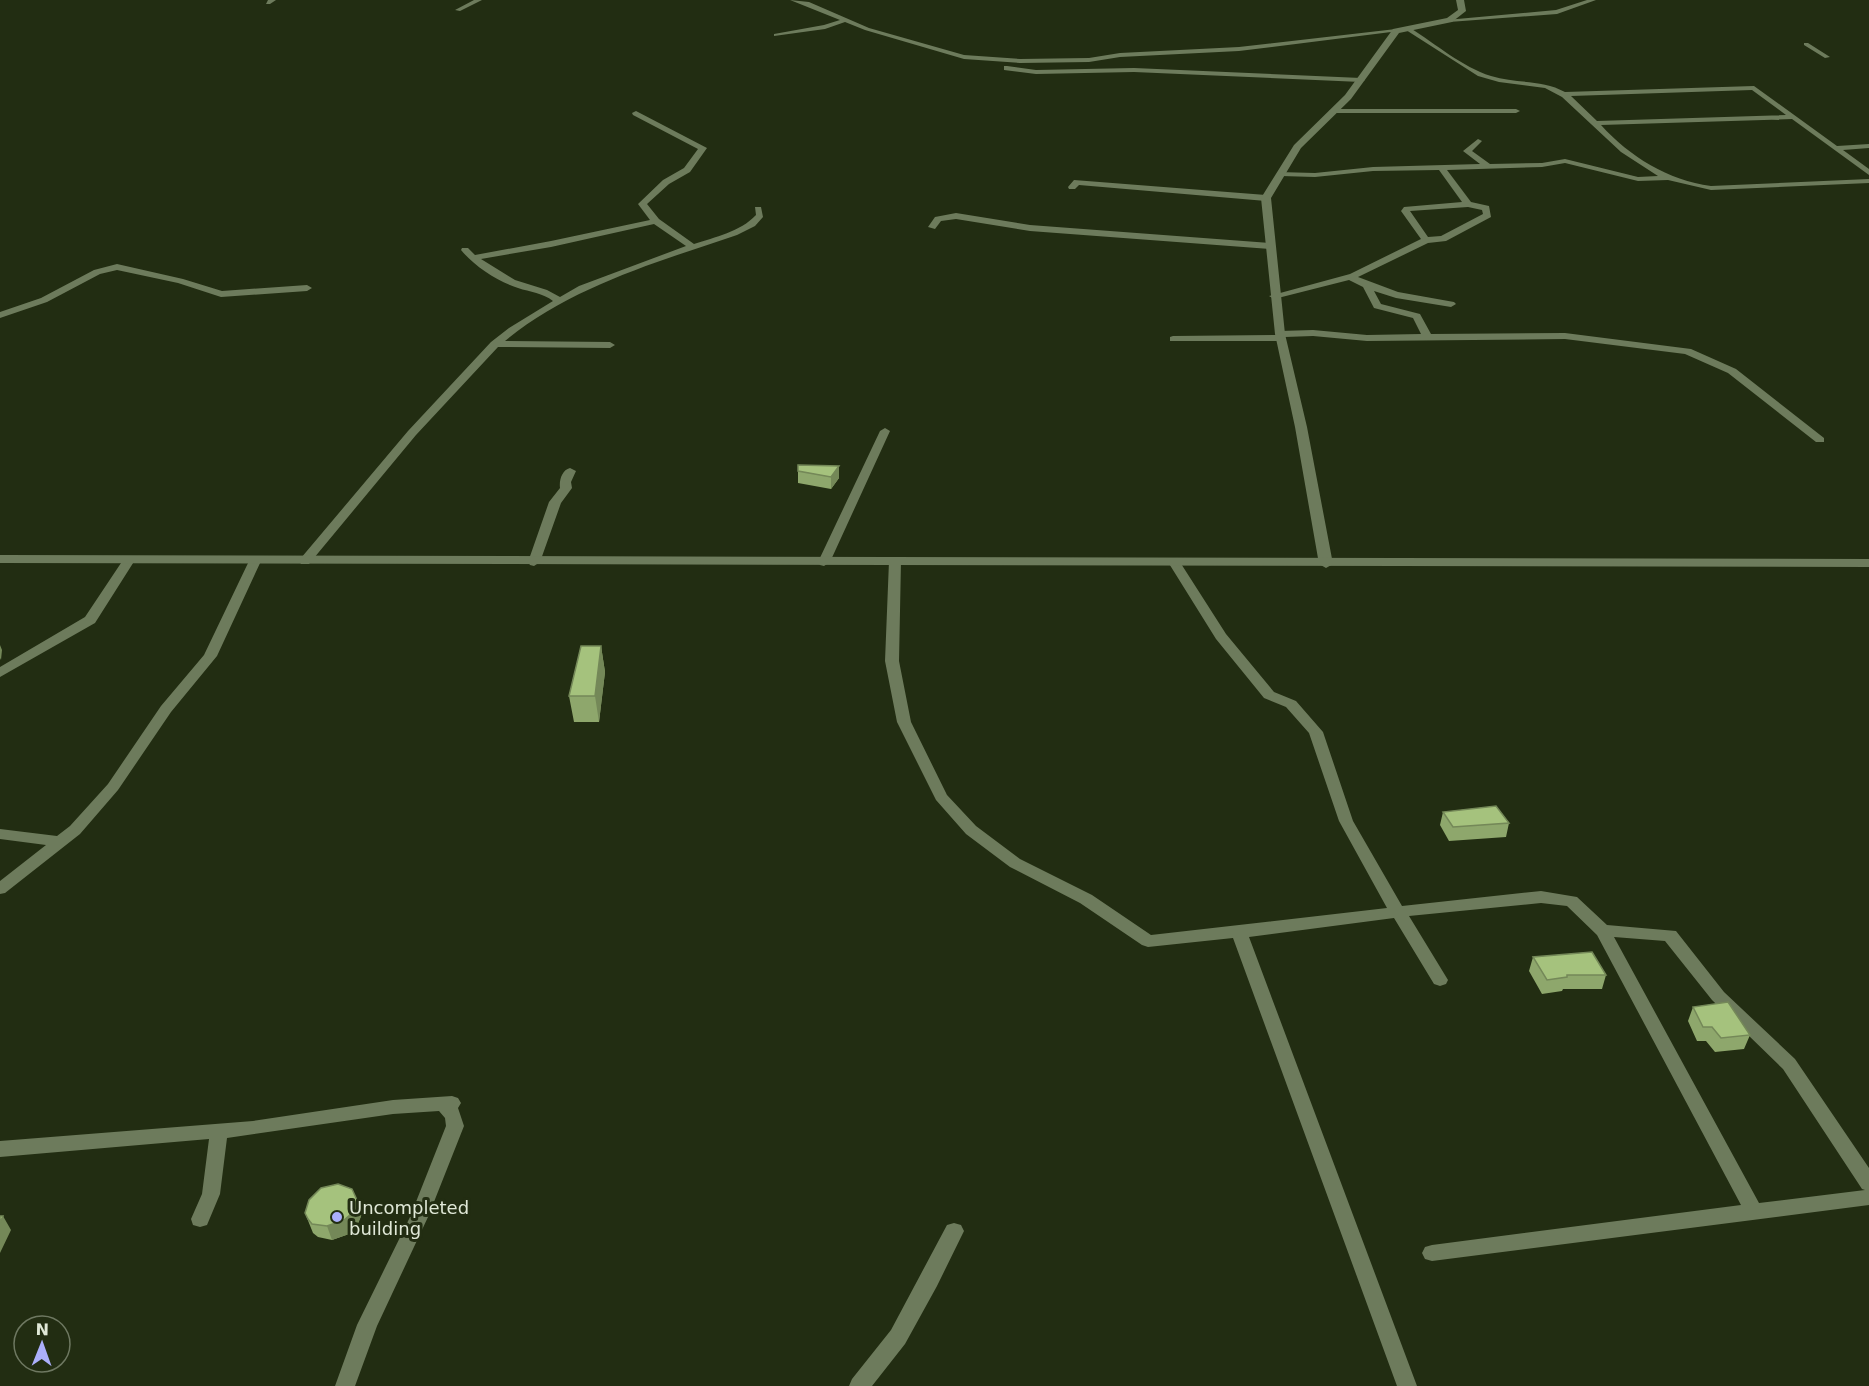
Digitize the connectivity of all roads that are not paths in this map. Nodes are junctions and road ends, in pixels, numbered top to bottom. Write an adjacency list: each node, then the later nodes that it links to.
1 (479, 0): 5 (street)
2 (793, 0): 6 (street)
3 (1460, 0): 7 (street)
4 (1593, 0): 7 (street)
5 (458, 10)
6 (845, 20): 10 (street); 12 (street)
7 (1449, 20): 8 (street)
8 (1408, 29): 9 (street); 15 (street)
9 (1396, 31): 12 (street); 14 (street)
10 (776, 35)
11 (1806, 44): 13 (street)
12 (964, 57): 14 (street)
13 (1827, 57)
14 (1361, 80): 16 (street)
15 (1564, 94): 19 (street); 20 (street)
16 (1333, 111): 17 (street); 27 (street)
17 (1516, 111)
18 (636, 113): 34 (street)
19 (1794, 117): 20 (street); 23 (street)
20 (1598, 123): 28 (street)
21 (1478, 141): 24 (street)
22 (1869, 146): 23 (street)
23 (1835, 148): 26 (street)
24 (1489, 167): 25 (street); 28 (street)
25 (1442, 168): 27 (street); 32 (street)
26 (1869, 173)
27 (1281, 174): 31 (street)
28 (1671, 178): 29 (street)
29 (1869, 181)
30 (1072, 187): 31 (street)
31 (1266, 198): 37 (street)
32 (1468, 204): 36 (street); 36 (street)
33 (758, 208): 38 (street)
34 (656, 221): 38 (street); 40 (street)
35 (932, 227): 37 (street)
36 (1426, 240): 41 (street)
37 (1270, 246): 44 (street)
38 (693, 247): 45 (street)
39 (465, 250): 40 (street)
40 (472, 258): 45 (street)
41 (1350, 277): 42 (street); 44 (street)
42 (1367, 285): 46 (street); 49 (street)
43 (307, 288): 47 (street)
44 (1274, 296): 48 (street)
45 (560, 302): 51 (street)
46 (1451, 304)
47 (0, 315)
48 (1280, 336): 49 (street); 50 (street); 65 (street)
49 (1428, 338): 54 (street)
50 (1173, 339)
51 (495, 344): 52 (street); 59 (street)
52 (610, 345)
53 (885, 431): 62 (street)
54 (1820, 440)
55 (570, 471): 61 (street)
56 (0, 559): 57 (street)
57 (129, 560): 58 (street); 66 (street)
58 (255, 561): 59 (street); 68 (street)
59 (305, 561): 61 (street)
60 (895, 561): 62 (street); 63 (street); 71 (street)
61 (534, 562): 62 (street)
62 (824, 562)
63 (1174, 562): 65 (street); 70 (street)
64 (1869, 563): 65 (street)
65 (1326, 564)
66 (0, 673)
67 (0, 834): 68 (street)
68 (60, 842): 69 (street)
69 (0, 889)
70 (1397, 911): 71 (street); 72 (street); 73 (street)
71 (1239, 932): 84 (street)
72 (1603, 932): 76 (street); 78 (street)
73 (1440, 980)
74 (219, 1131): 75 (street); 79 (street); 82 (street)
75 (0, 1149)
76 (1869, 1183)
77 (1869, 1197): 78 (street)
78 (1754, 1212): 81 (street)
79 (200, 1219)
80 (954, 1231): 83 (street)
81 (1432, 1252)
82 (345, 1386)
83 (859, 1386)
84 (1407, 1386)

